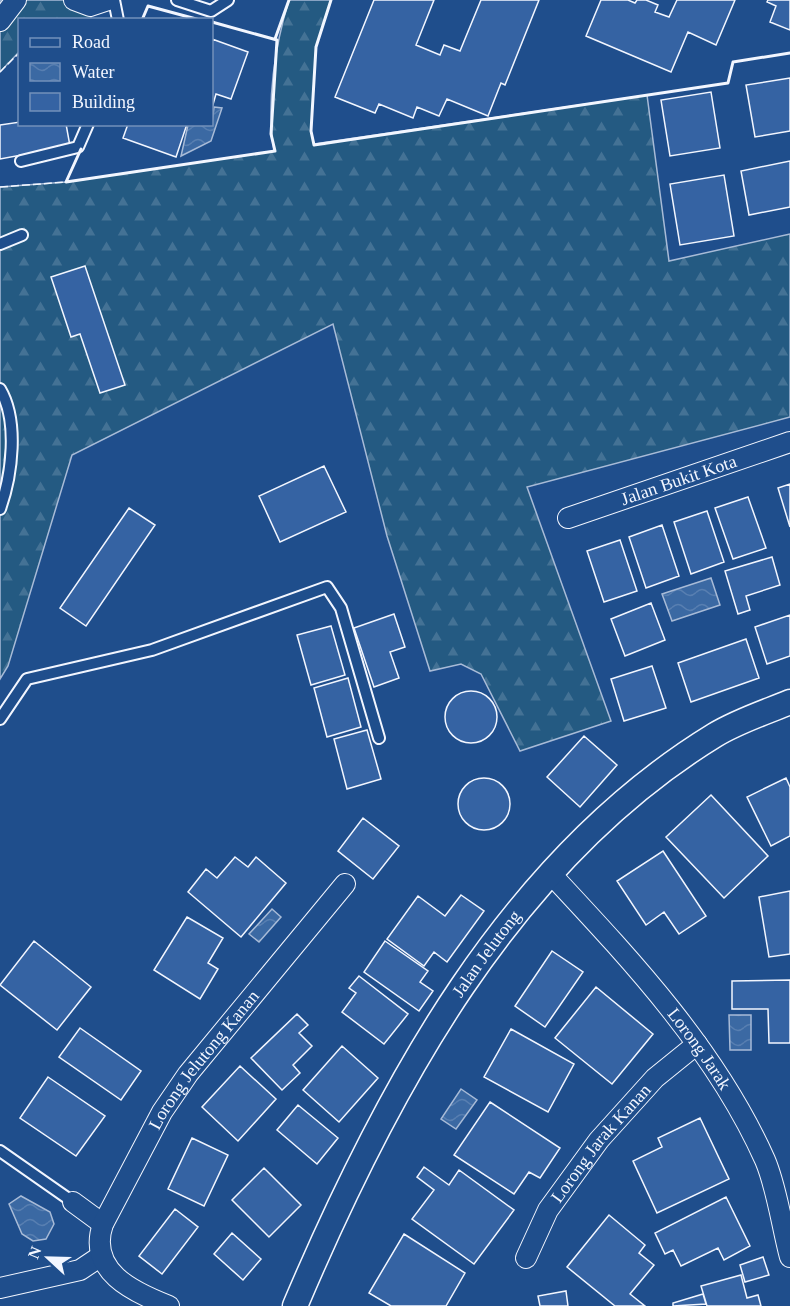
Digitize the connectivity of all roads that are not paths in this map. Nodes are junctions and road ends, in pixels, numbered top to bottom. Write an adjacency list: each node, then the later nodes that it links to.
1 (16, 0): 8 (street)
2 (74, 0): 3 (street)
3 (108, 0)
4 (114, 0): 7 (lane)
5 (177, 0): 6 (lane)
6 (228, 0)
7 (118, 18)
8 (0, 21)
9 (87, 126): 10 (lane)
10 (21, 161)
11 (21, 235): 12 (lane)
12 (0, 244)
13 (0, 389): 15 (lane)
14 (0, 422): 15 (lane)
15 (11, 430): 17 (lane)
16 (790, 442): 18 (street, Jalan Bukit Kota)
17 (0, 509)
18 (568, 518)
19 (790, 702): 22 (street, Jalan Jelutong)
20 (0, 719): 21 (lane)
21 (379, 738)
22 (550, 873): 24 (street, Lorong Jarak); 34 (street, Jalan Jelutong)
23 (345, 884): 27 (street, Lorong Jelutong Kanan)
24 (697, 1044): 29 (street, Lorong Jarak); 30 (street, Lorong Jarak Kanan)
25 (0, 1151): 26 (lane)
26 (73, 1202): 27 (street)
27 (103, 1224): 28 (street, Lorong Jelutong Kanan)
28 (101, 1256): 31 (street); 32 (street)
29 (790, 1257)
30 (526, 1258)
31 (0, 1288)
32 (138, 1300): 33 (street)
33 (169, 1306)
34 (295, 1306)

